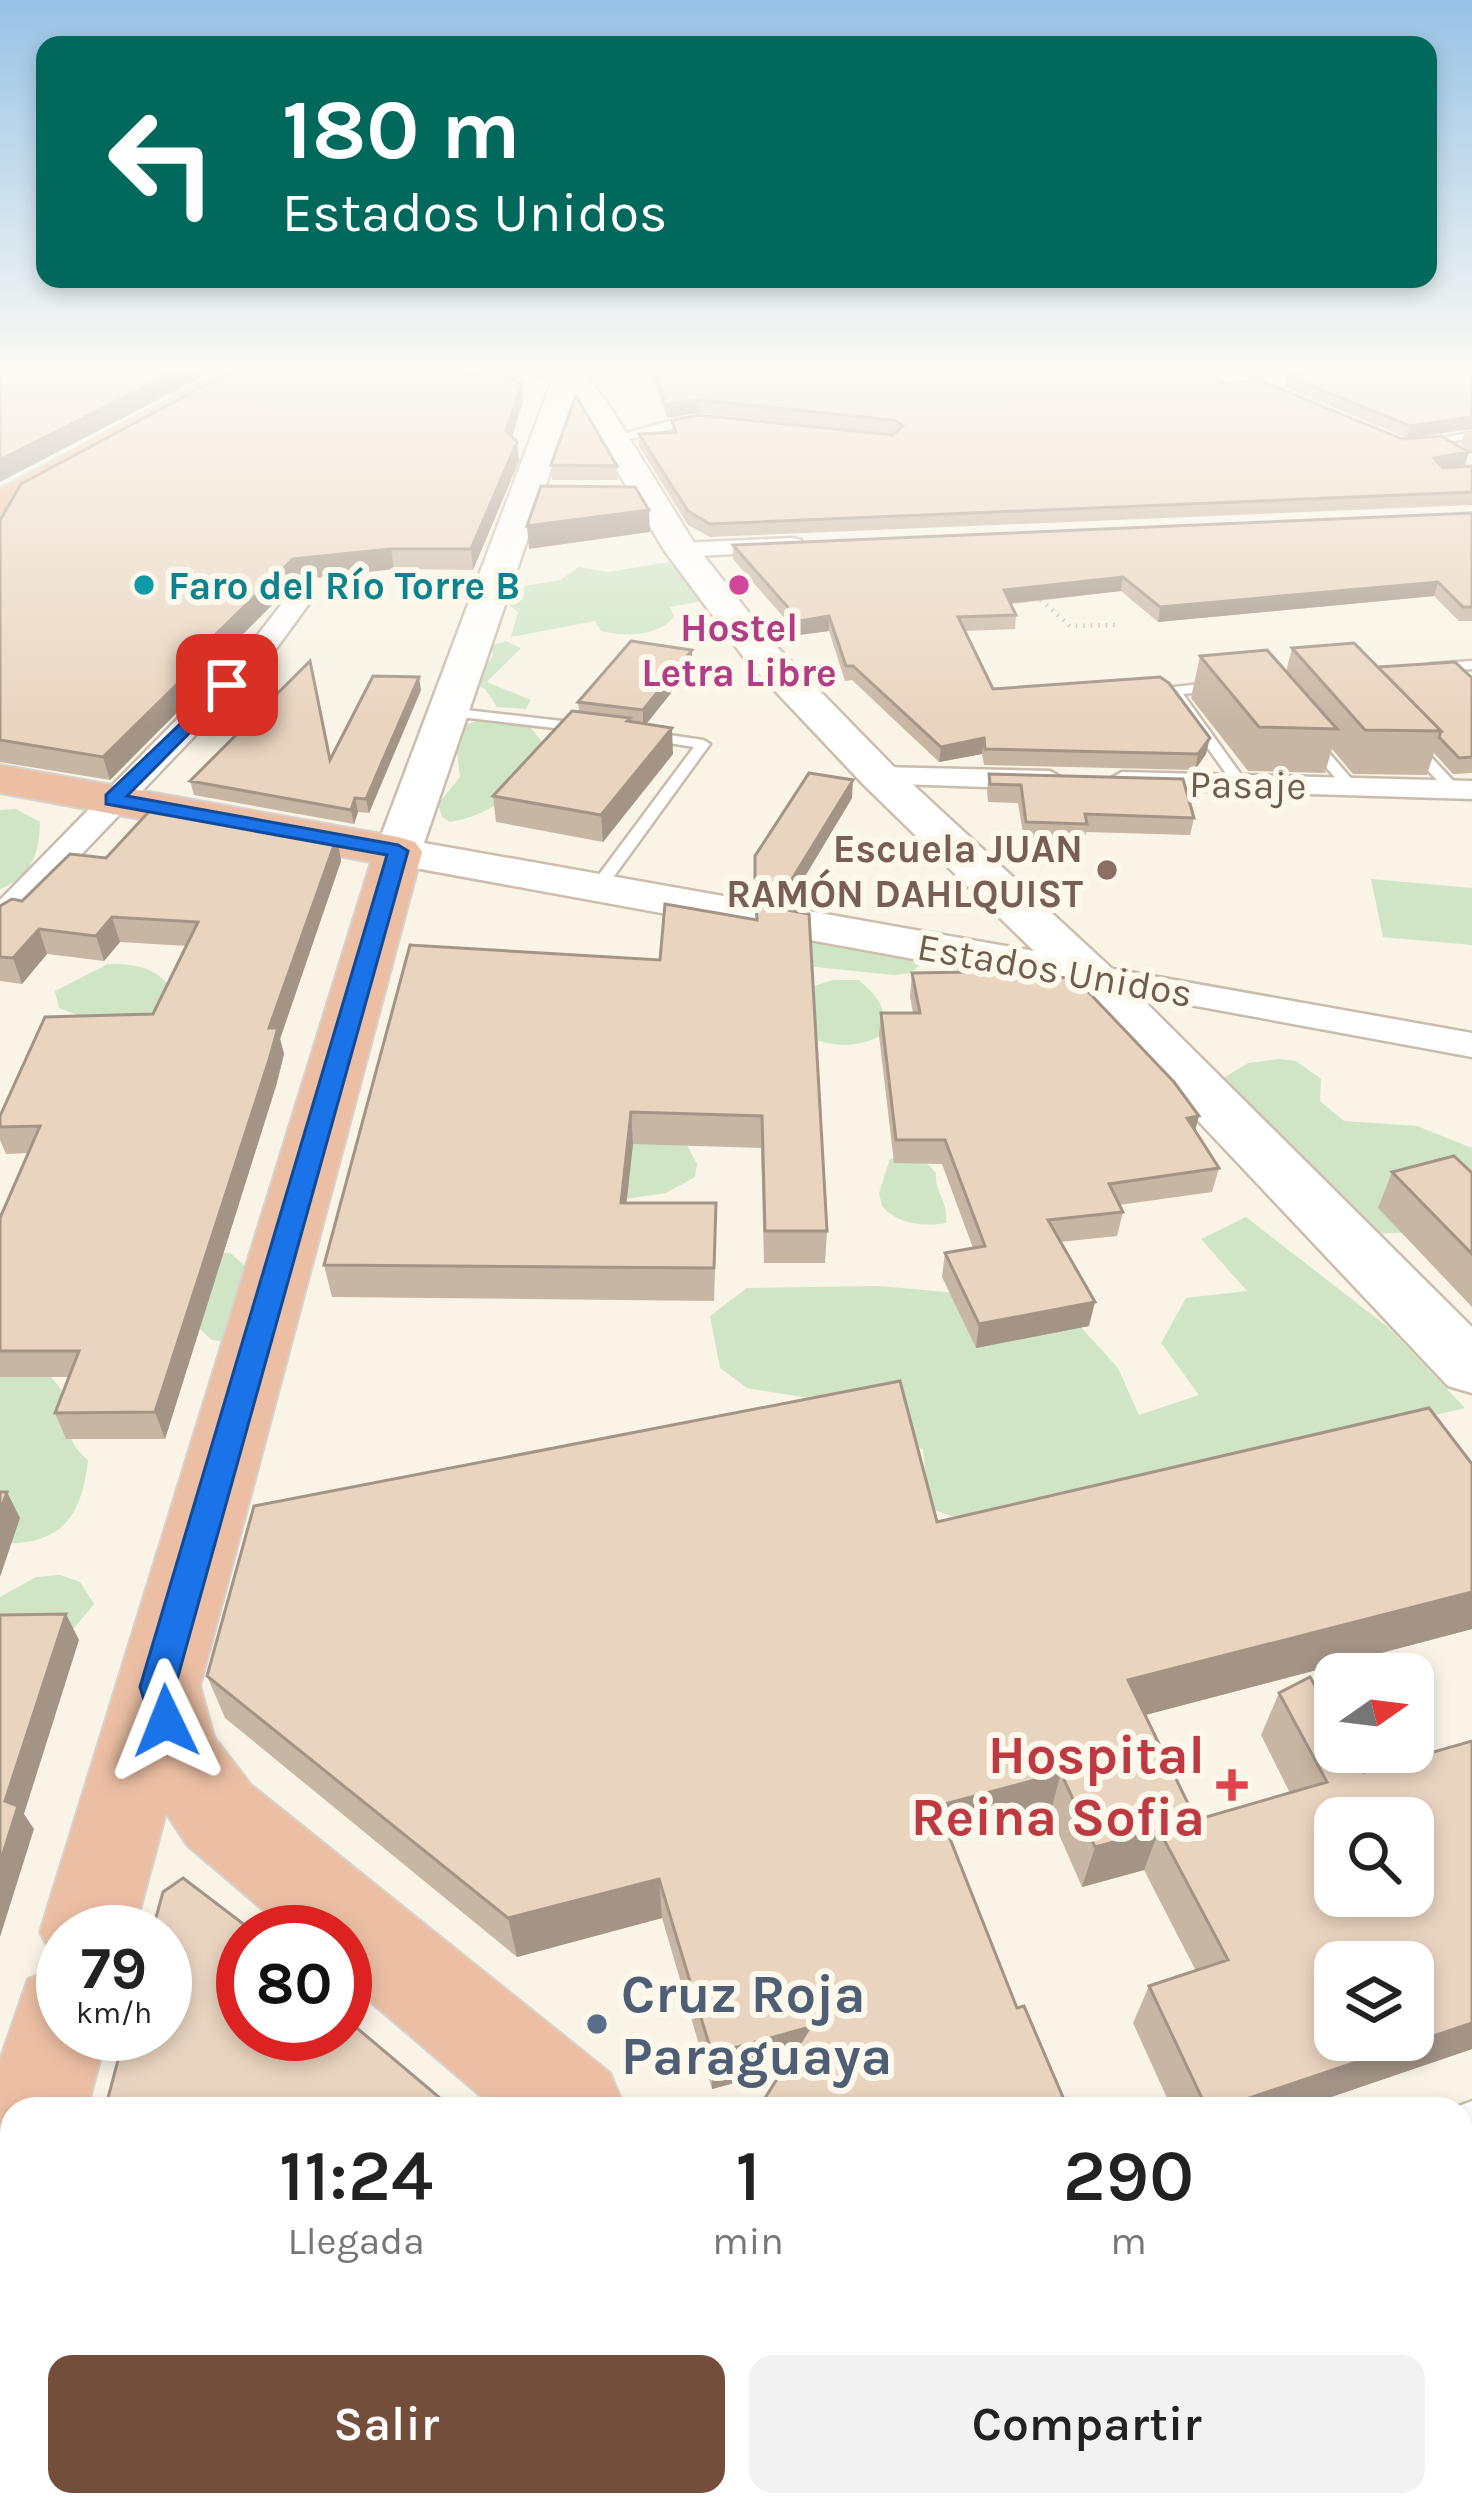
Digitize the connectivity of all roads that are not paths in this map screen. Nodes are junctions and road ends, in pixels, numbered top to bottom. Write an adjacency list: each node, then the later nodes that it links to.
1 (541, 490): 4 (street)
2 (545, 490): 4 (street)
3 (623, 490): 6 (street)
4 (544, 494): 11 (street)
5 (825, 543): 6 (street)
6 (681, 550): 16 (street)
7 (300, 598): 21 (street)
8 (1472, 665): 9 (lane)
9 (1409, 670)
10 (1239, 684): 18 (lane)
11 (448, 712): 13 (lane); 22 (street)
12 (1393, 724): 20 (lane)
13 (612, 731)
14 (635, 734): 23 (lane)
15 (1305, 734): 19 (lane)
16 (880, 776): 18 (street, Pasaje); 25 (street)
17 (0, 779): 21 (highway, Estados Unidos)
18 (1240, 783): 19 (street, Pasaje)
19 (1350, 786): 20 (street, Pasaje)
20 (1463, 790)
21 (113, 800): 22 (highway, Estados Unidos); 24 (street)
22 (398, 851): 23 (street, Estados Unidos); 28 (highway)
23 (598, 887): 25 (street, Estados Unidos)
24 (0, 920)
25 (1090, 976): 26 (street, Estados Unidos); 27 (street)
26 (1472, 1045)
27 (1472, 1368)
28 (158, 1687): 29 (highway); 32 (highway)
29 (95, 1905)
30 (49, 2061): 31 (highway)
31 (39, 2097)
32 (560, 2097)

